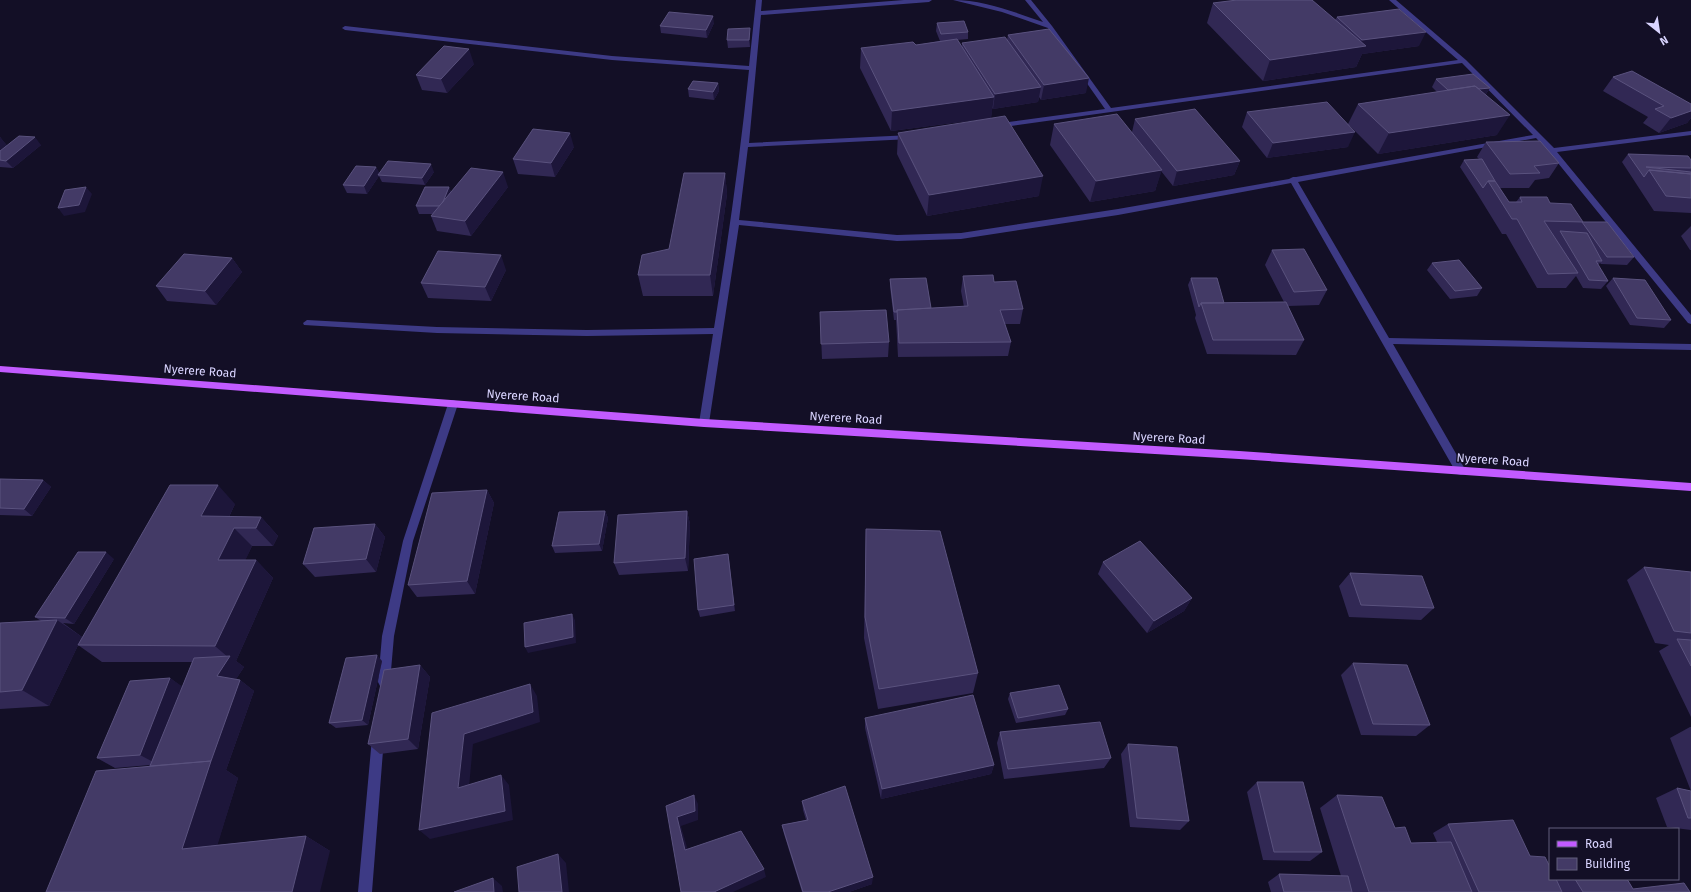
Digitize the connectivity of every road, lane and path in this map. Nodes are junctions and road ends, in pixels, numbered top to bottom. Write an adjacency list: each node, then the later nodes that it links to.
1 (759, 0): 6 (street)
2 (929, 0): 6 (street)
3 (956, 0): 8 (street)
4 (1028, 0): 8 (street)
5 (1392, 0): 9 (street)
6 (758, 13): 10 (street)
7 (345, 28): 10 (street)
8 (1050, 28): 11 (street)
9 (1464, 61): 11 (street); 15 (street)
10 (753, 68): 16 (street)
11 (1110, 111): 12 (street)
12 (991, 127)
13 (1691, 133): 17 (street)
14 (920, 136): 16 (street)
15 (1538, 136): 17 (street); 18 (street)
16 (745, 145): 19 (street)
17 (1552, 150): 20 (street)
18 (1293, 179): 19 (street); 23 (street)
19 (736, 222): 22 (street)
20 (1691, 321)
21 (307, 322): 22 (street)
22 (718, 331): 27 (street)
23 (1385, 341): 24 (street); 28 (street)
24 (1691, 347)
25 (0, 369): 26 (main road, Nyerere Road)
26 (453, 404): 27 (main road, Nyerere Road); 30 (street)
27 (704, 423): 28 (main road, Nyerere Road)
28 (1461, 471): 29 (main road, Nyerere Road)
29 (1691, 487)
30 (383, 691)
31 (379, 729): 32 (street)
32 (365, 892)

